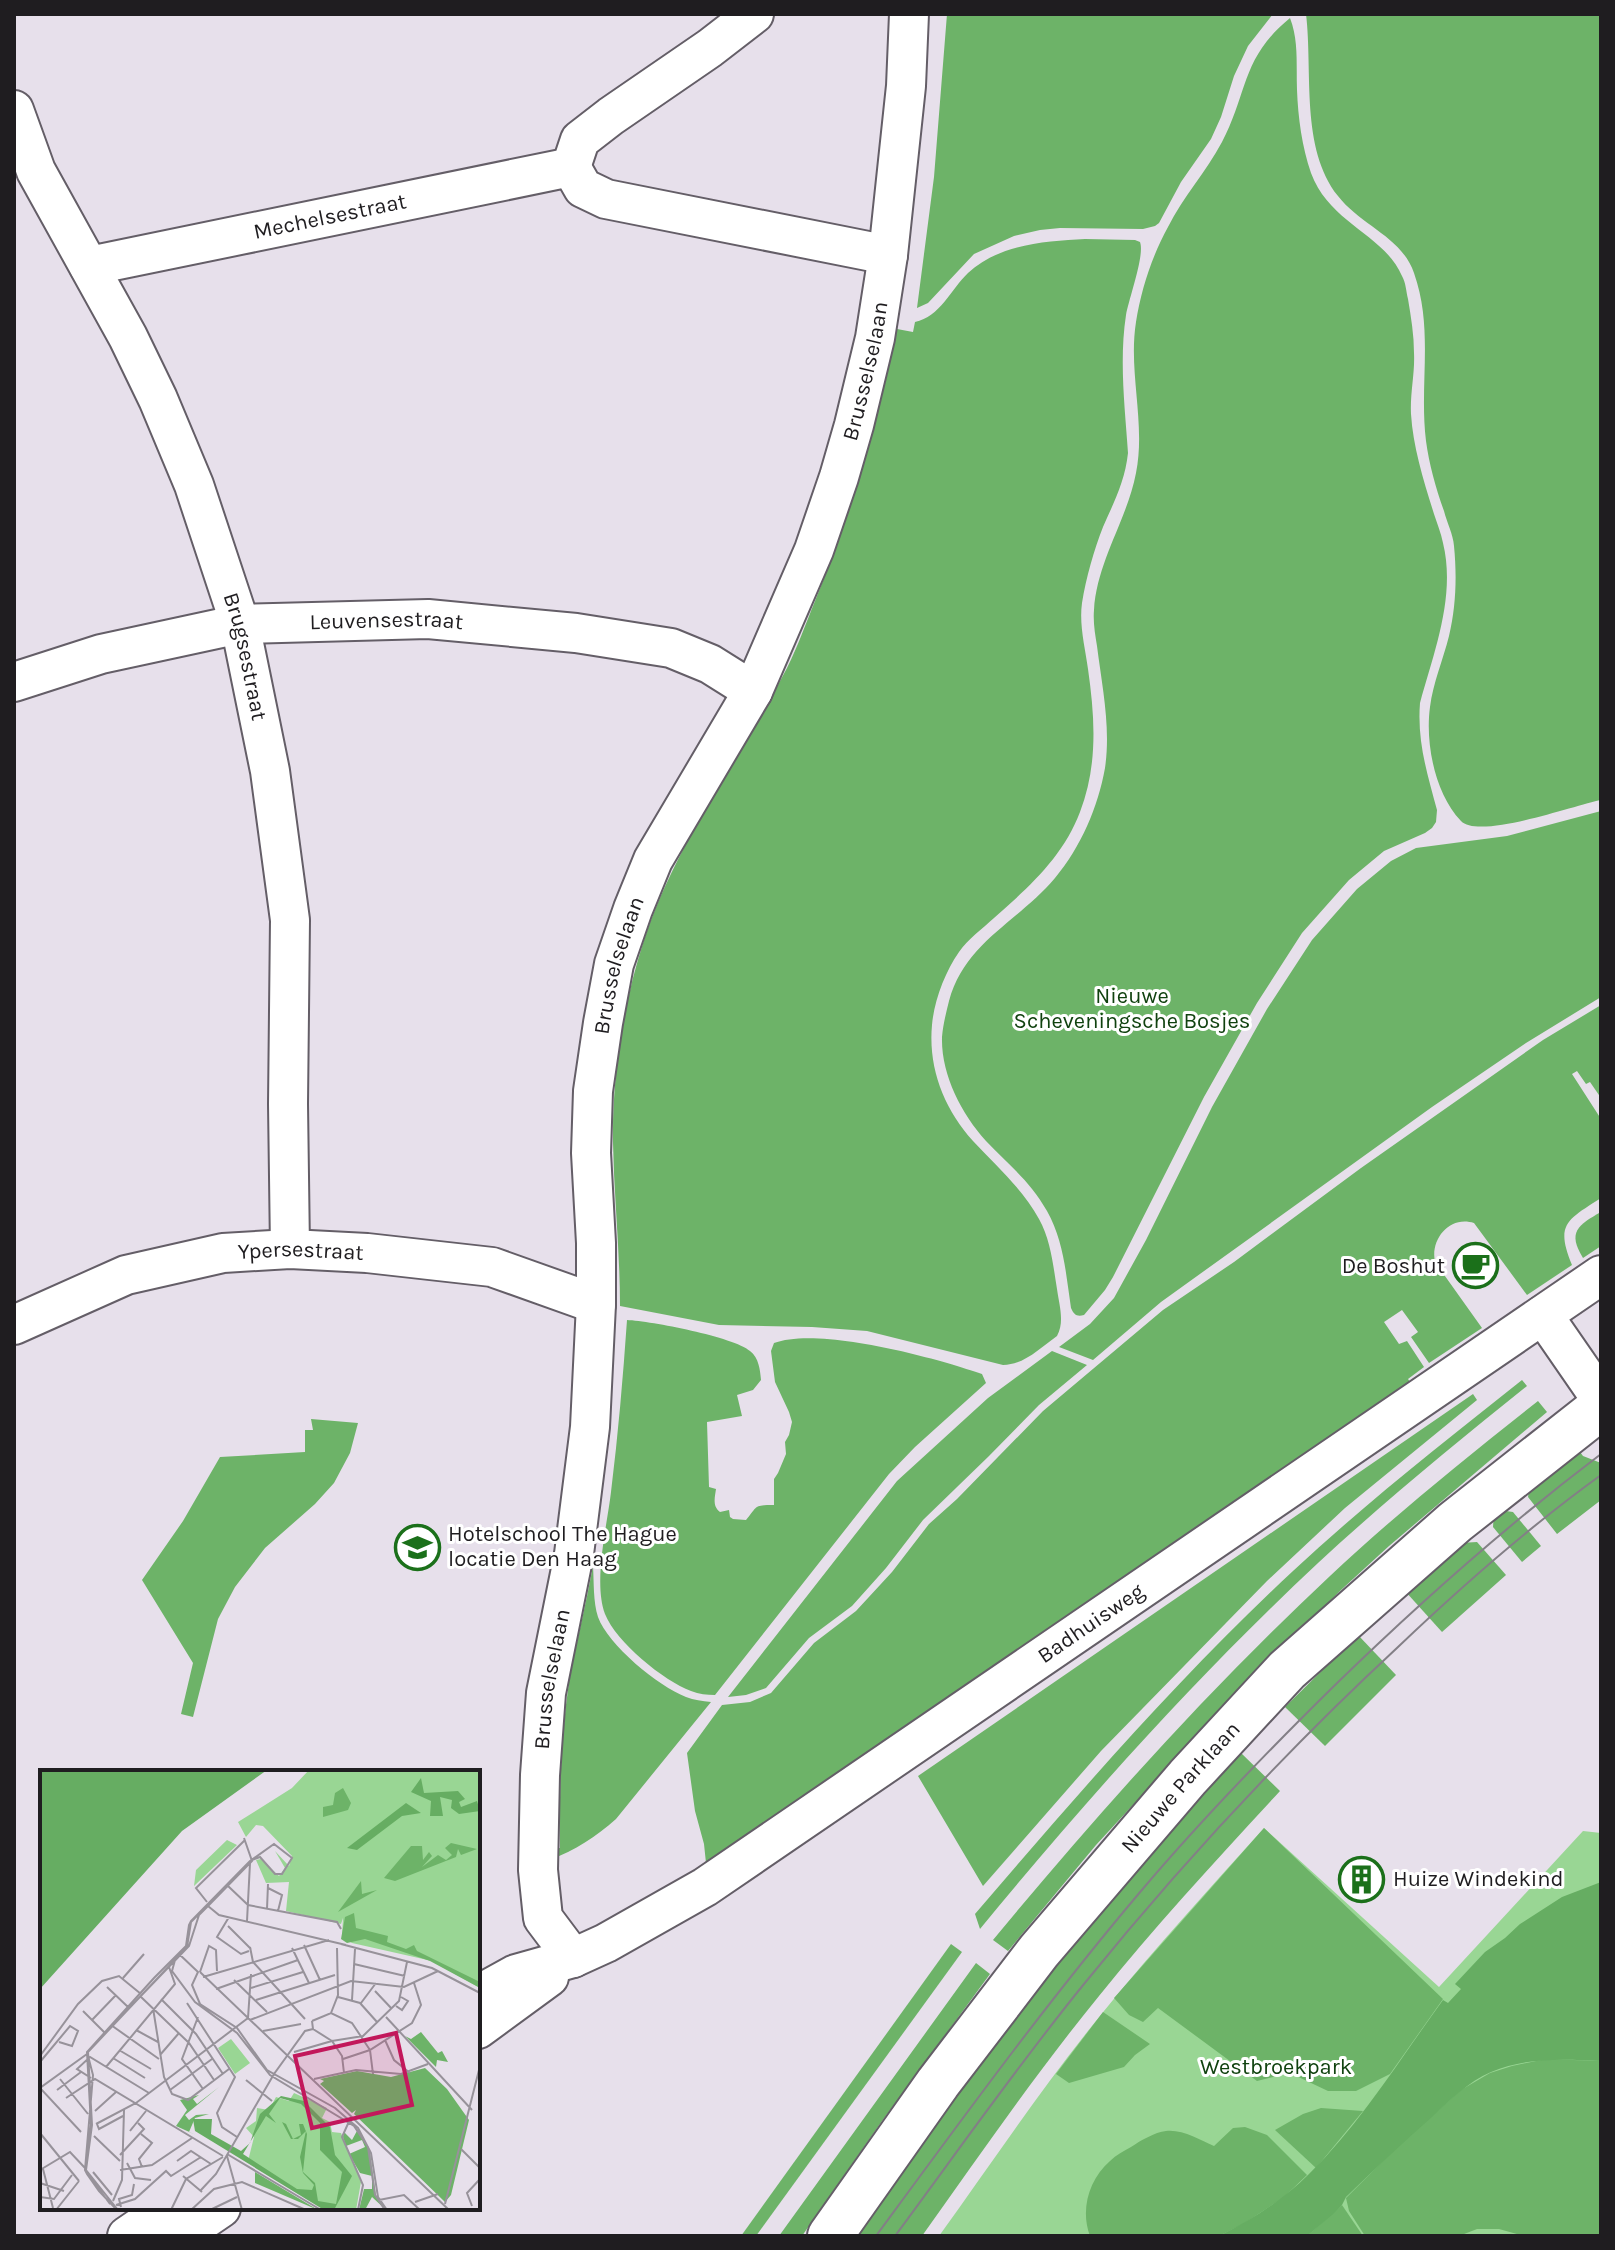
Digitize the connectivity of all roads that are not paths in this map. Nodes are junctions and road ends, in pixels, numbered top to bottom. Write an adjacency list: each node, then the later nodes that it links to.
1 (754, 14): 4 (street)
2 (909, 14): 5 (street, Brusselselaan)
3 (14, 110): 6 (street, Brugsestraat)
4 (571, 167): 5 (street); 6 (street, Mechelsestraat)
5 (888, 255): 9 (street, Brusselselaan)
6 (89, 266): 7 (street, Brugsestraat)
7 (240, 624): 8 (street, Leuvensestraat); 9 (street, Leuvensestraat); 10 (street, Brugsestraat)
8 (14, 682)
9 (753, 691): 12 (street, Brusselselaan)
10 (290, 1249): 12 (street, Ypersestraat); 14 (street, Ypersestraat)
11 (1601, 1275): 13 (street, Badhuisweg)
12 (596, 1304): 17 (street, Brusselselaan)
13 (1543, 1315): 15 (street); 17 (street, Badhuisweg)
14 (14, 1325)
15 (1601, 1399)
16 (1601, 1407): 24 (main road, Nieuwe Parklaan)
17 (573, 1958): 18 (street, Badhuisweg); 19 (street, Badhuisweg)
18 (480, 1994)
19 (480, 2028)
20 (165, 2210): 22 (street)
21 (218, 2210): 23 (street)
22 (127, 2236)
23 (180, 2236)
24 (830, 2236)

